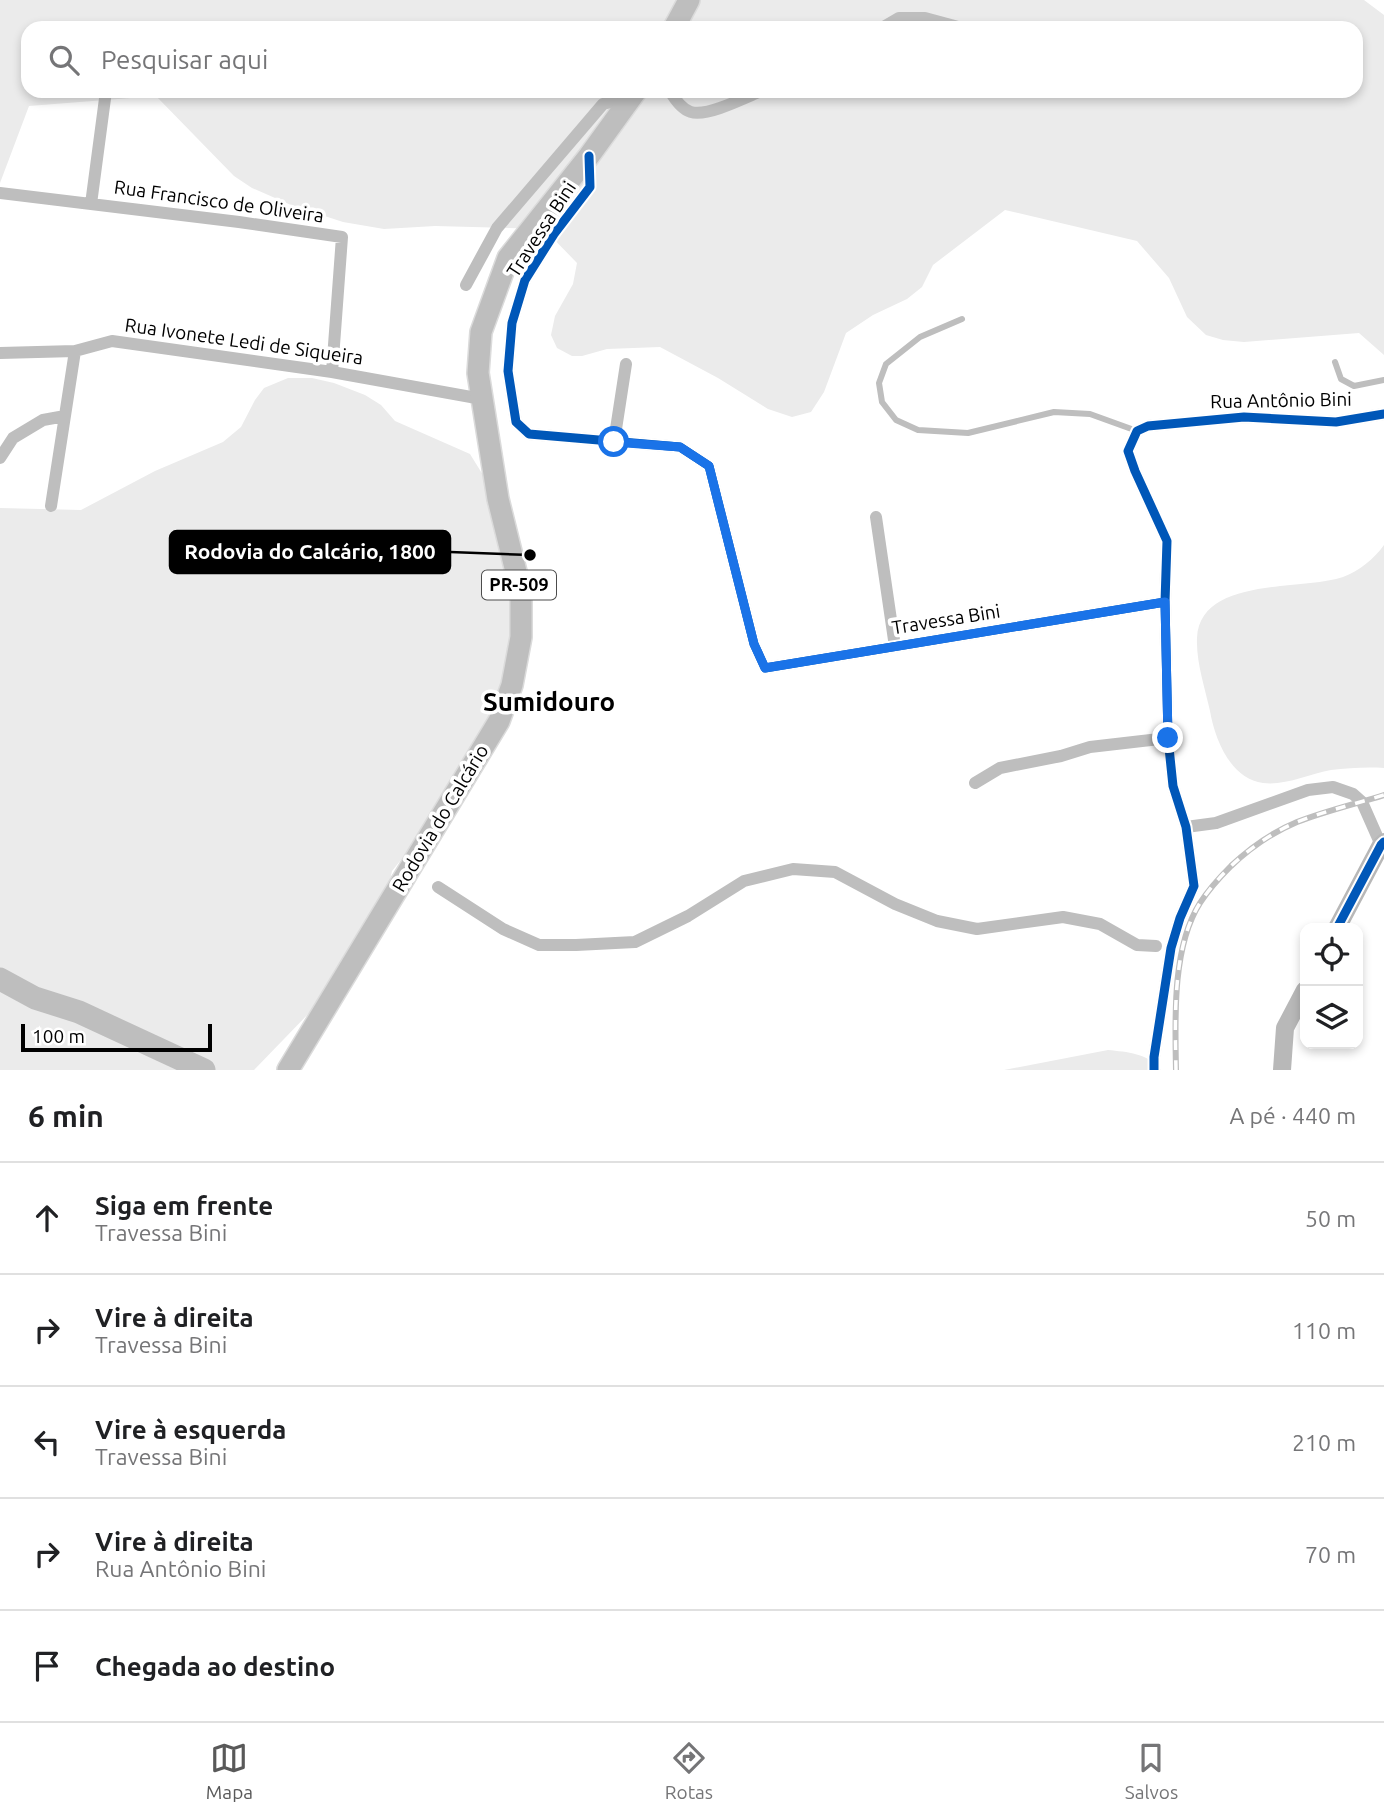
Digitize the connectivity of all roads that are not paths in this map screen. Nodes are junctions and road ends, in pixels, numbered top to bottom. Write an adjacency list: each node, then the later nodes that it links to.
1 (689, 0): 2 (main road)
2 (678, 21)
3 (894, 21): 4 (street)
4 (936, 21)
5 (105, 98): 12 (street, Rua Francisco de Oliveira)
6 (618, 98): 13 (street)
7 (630, 98): 10 (main road, Rodovia do Calcário / PR-509)
8 (674, 98): 9 (street)
9 (745, 98)
10 (589, 156): 21 (main road, Rodovia do Calcário / PR-509); 25 (street, Travessa Bini)
11 (0, 193): 12 (street, Rua Francisco de Oliveira)
12 (91, 204): 19 (street, Rua Francisco de Oliveira)
13 (466, 285)
14 (962, 319): 24 (lane, Rua Antônio Bini)
15 (75, 351): 16 (street, Rua Ivonete Ledi de Siqueira); 19 (street, Rua Ivonete Ledi de Siqueira); 23 (street)
16 (0, 353)
17 (1335, 362): 20 (lane)
18 (626, 364): 25 (street)
19 (332, 372): 21 (street, Rua Ivonete Ledi de Siqueira)
20 (1384, 380)
21 (482, 399): 39 (main road, Rodovia do Calcário / PR-509)
22 (1384, 414): 24 (street, Rua Antônio Bini)
23 (65, 415): 26 (street); 27 (street)
24 (1137, 430): 29 (street)
25 (614, 442): 30 (street, Travessa Bini)
26 (0, 458)
27 (51, 506)
28 (876, 517): 30 (street)
29 (1165, 602): 30 (street, Travessa Bini); 31 (street)
30 (895, 647)
31 (1168, 738): 32 (street); 33 (street)
32 (975, 783)
33 (1186, 827): 34 (street); 40 (street)
34 (1382, 844): 36 (street)
35 (438, 887): 37 (street)
36 (1340, 923)
37 (1156, 946)
38 (1300, 1000): 41 (street)
39 (288, 1070)
40 (1154, 1070)
41 (1282, 1070)

